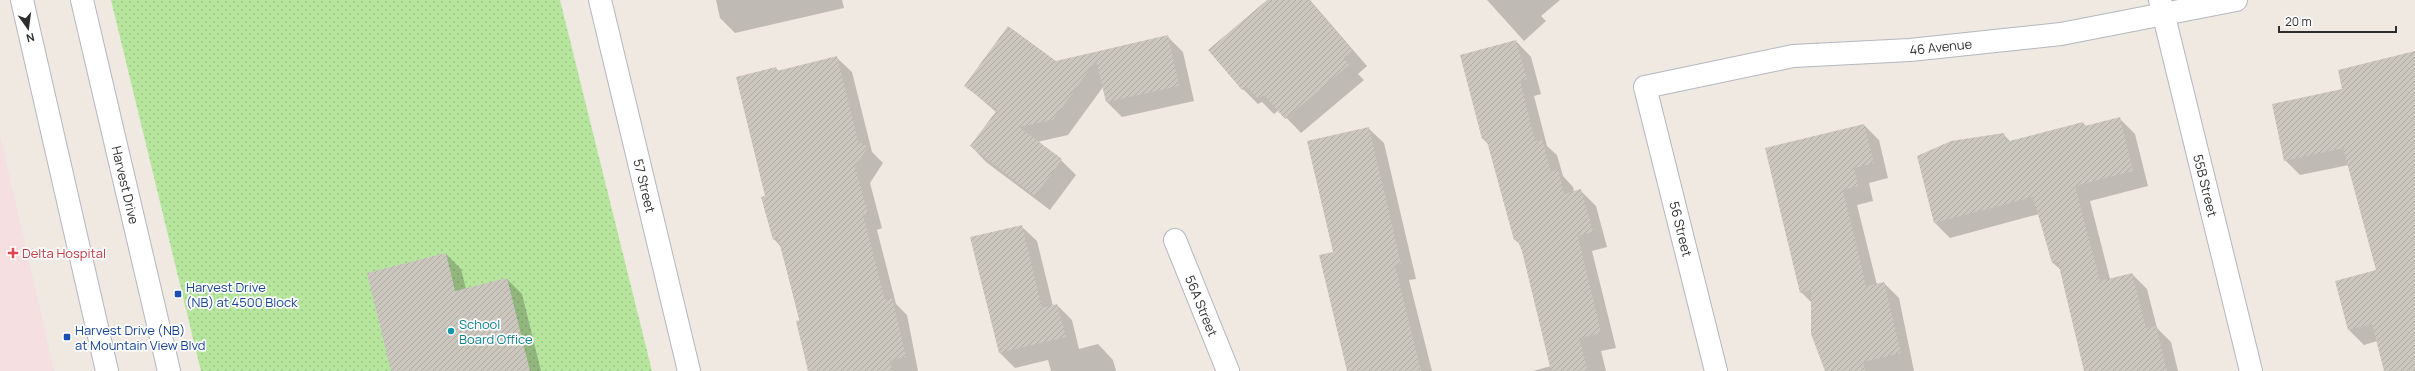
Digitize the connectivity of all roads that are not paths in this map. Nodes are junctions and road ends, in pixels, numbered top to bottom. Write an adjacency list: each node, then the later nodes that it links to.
1 (22, 0): 8 (street)
2 (82, 0): 9 (street, Harvest Drive)
3 (600, 0): 10 (street, 57 Street)
4 (2236, 0): 5 (street, 46 Avenue)
5 (2162, 8): 6 (street, 46 Avenue); 13 (street, 55B Street)
6 (1645, 87): 12 (street, 56 Street)
7 (1175, 240): 11 (street, 56A Street)
8 (107, 371)
9 (169, 371)
10 (689, 371)
11 (1228, 371)
12 (1716, 371)
13 (2251, 371)

